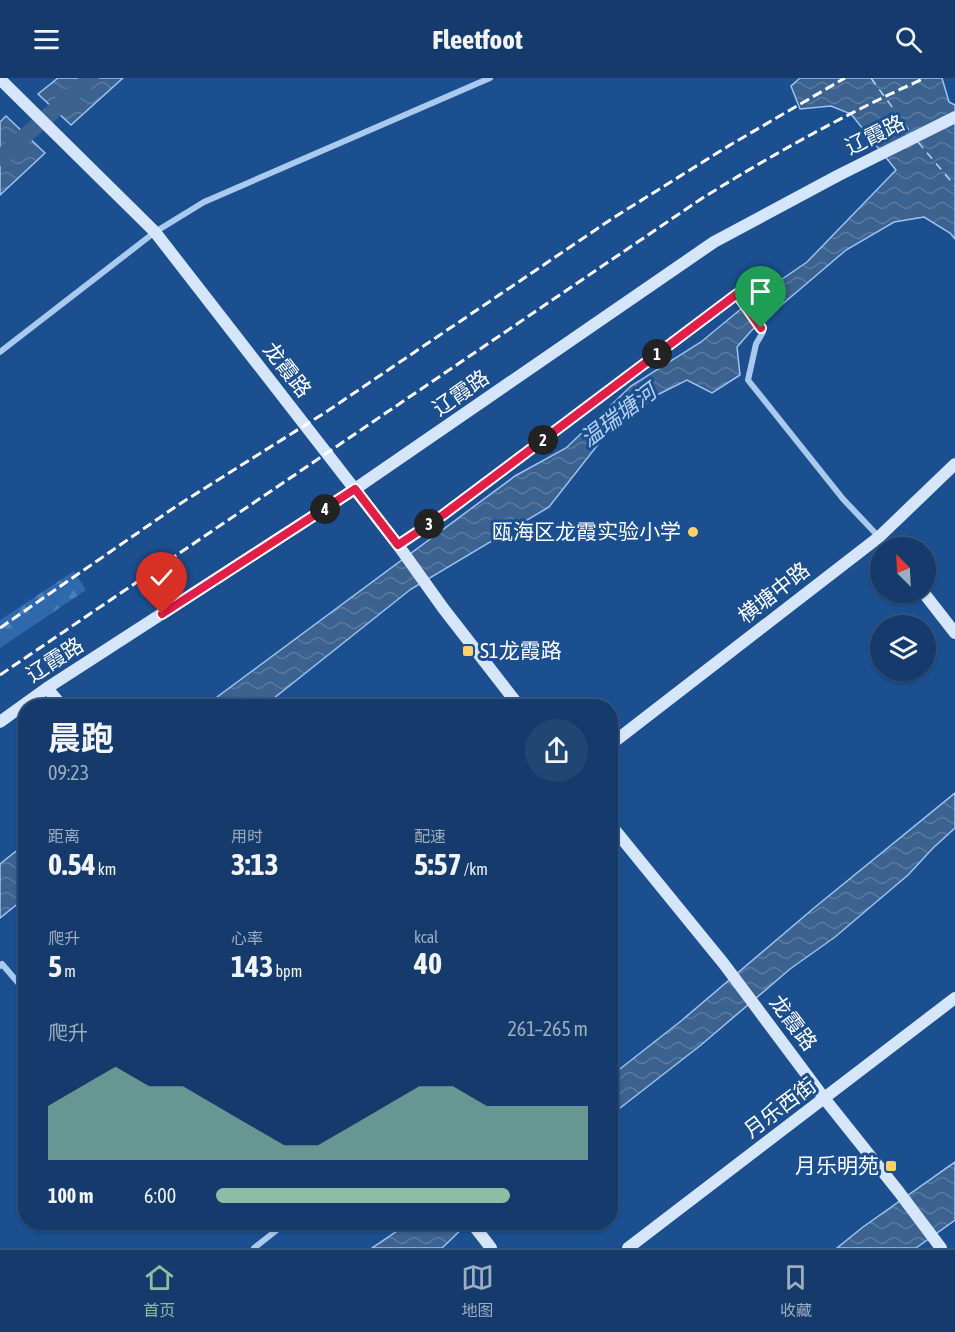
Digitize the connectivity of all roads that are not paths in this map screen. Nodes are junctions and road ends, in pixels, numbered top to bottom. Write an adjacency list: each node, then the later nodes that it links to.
1 (490, 78): 4 (street)
2 (0, 80): 4 (main road, 龙霞路)
3 (955, 117): 7 (main road, 辽霞路)
4 (155, 232): 5 (street); 7 (main road, 龙霞路)
5 (0, 352)
6 (955, 464): 9 (main road, 横塘中路)
7 (355, 489): 10 (main road, 龙霞路); 14 (main road, 辽霞路)
8 (878, 537): 10 (street)
9 (888, 537)
10 (398, 545): 17 (main road, 龙霞路)
11 (870, 552): 20 (main road, 横塘中路)
12 (932, 603): 13 (main road)
13 (955, 633)
14 (47, 688): 15 (main road, 辽霞路); 16 (main road)
15 (32, 699)
16 (56, 699)
17 (514, 699)
18 (18, 709): 19 (main road, 辽霞路)
19 (0, 722)
20 (618, 739)
21 (618, 834): 25 (main road, 龙霞路)
22 (0, 966): 23 (street)
23 (18, 983)
24 (955, 998): 25 (main road, 月乐西街)
25 (824, 1098): 30 (main road, 月乐西街); 31 (main road, 龙霞路)
26 (277, 1230): 29 (street)
27 (477, 1230): 28 (main road)
28 (487, 1244)
29 (254, 1248)
30 (628, 1248)
31 (941, 1248)

